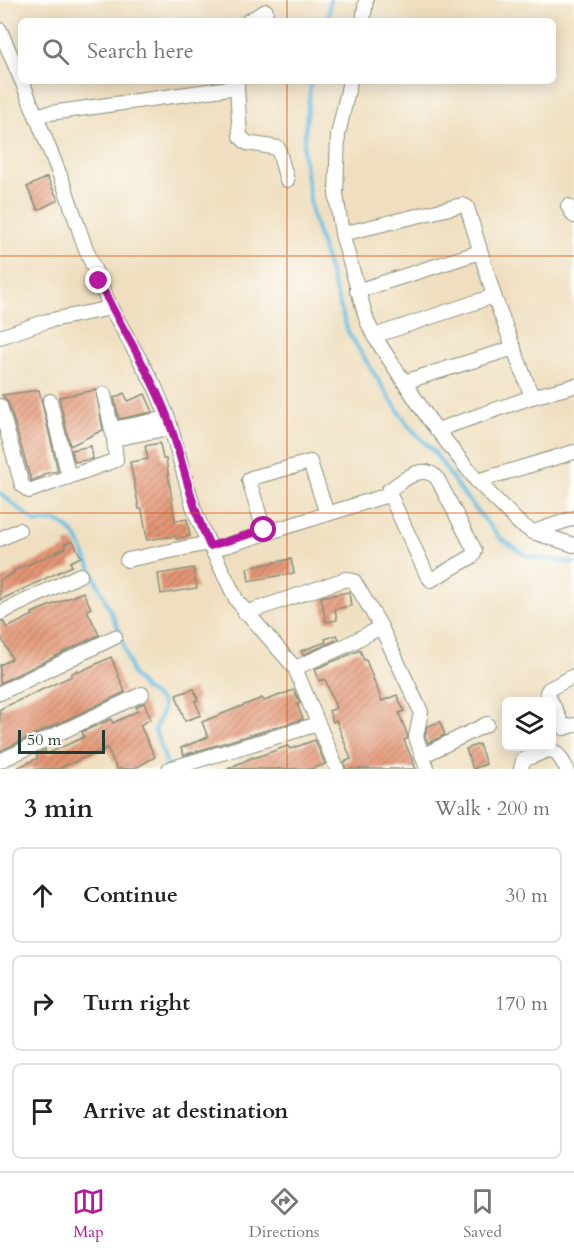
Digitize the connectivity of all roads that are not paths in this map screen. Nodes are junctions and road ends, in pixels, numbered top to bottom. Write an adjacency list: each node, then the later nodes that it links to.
1 (366, 0): 4 (street)
2 (266, 11): 3 (street)
3 (253, 18)
4 (363, 18)
5 (0, 30): 6 (street)
6 (18, 73)
7 (23, 84): 10 (street)
8 (237, 84): 10 (street); 11 (street)
9 (349, 84): 12 (street)
10 (36, 115): 16 (street)
11 (287, 180)
12 (342, 234): 13 (street); 14 (street)
13 (480, 252): 14 (street); 15 (street)
14 (357, 291): 17 (street)
15 (494, 296): 17 (street); 19 (street)
16 (111, 308): 18 (street); 26 (street)
17 (374, 336): 20 (street)
18 (0, 337)
19 (514, 348): 20 (street); 23 (street)
20 (404, 382): 27 (street)
21 (574, 386): 23 (street)
22 (104, 394): 28 (street)
23 (532, 397): 27 (street)
24 (50, 401): 30 (street)
25 (0, 406): 30 (street)
26 (169, 423): 28 (street); 40 (street)
27 (437, 430): 31 (street)
28 (113, 434): 30 (street)
29 (574, 452): 31 (street)
30 (69, 477)
31 (477, 481): 37 (street)
32 (389, 493): 32 (street); 33 (street); 40 (street)
33 (326, 511): 36 (street); 36 (street)
34 (574, 518): 37 (street)
35 (19, 530): 38 (street)
36 (264, 530): 40 (street)
37 (533, 532): 39 (street)
38 (0, 539)
39 (574, 545)
40 (210, 546): 41 (street); 44 (street)
41 (127, 560)
42 (80, 575): 43 (street)
43 (0, 613)
44 (245, 613): 45 (street); 47 (street)
45 (381, 627): 47 (street); 57 (street)
46 (115, 637): 49 (street)
47 (295, 668): 53 (street)
48 (574, 676): 51 (street)
49 (0, 693)
50 (142, 694): 56 (street)
51 (549, 697)
52 (556, 712): 55 (street)
53 (318, 724): 58 (street); 59 (street)
54 (487, 724): 57 (street)
55 (574, 725)
56 (0, 760)
57 (425, 762)
58 (179, 767)
59 (337, 769)
60 (521, 769): 61 (street)
61 (567, 769)

